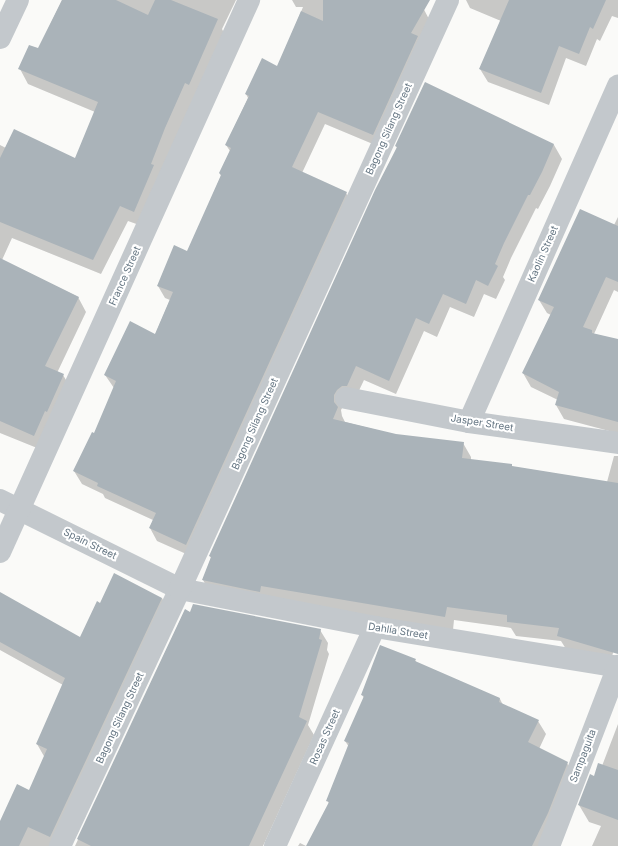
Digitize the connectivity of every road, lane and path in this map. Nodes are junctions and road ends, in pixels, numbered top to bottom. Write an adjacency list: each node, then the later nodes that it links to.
1 (18, 0): 4 (street)
2 (249, 0): 10 (street, France Street)
3 (448, 0): 12 (street, Bagong Silang Street)
4 (0, 38)
5 (618, 85): 7 (street, Kaolin Street)
6 (346, 398): 7 (street, Jasper Street)
7 (469, 422): 8 (street, Jasper Street)
8 (618, 443)
9 (0, 500): 10 (street, Spain Street)
10 (19, 510): 11 (street, France Street); 12 (street, Spain Street)
11 (0, 552)
12 (180, 589): 13 (street, Dahlia Street); 15 (street, Bagong Silang Street)
13 (375, 628): 14 (street, Dahlia Street); 16 (street, Rosas Street)
14 (618, 666): 17 (street, Sampaguita)
15 (60, 846)
16 (275, 846)
17 (549, 846)

